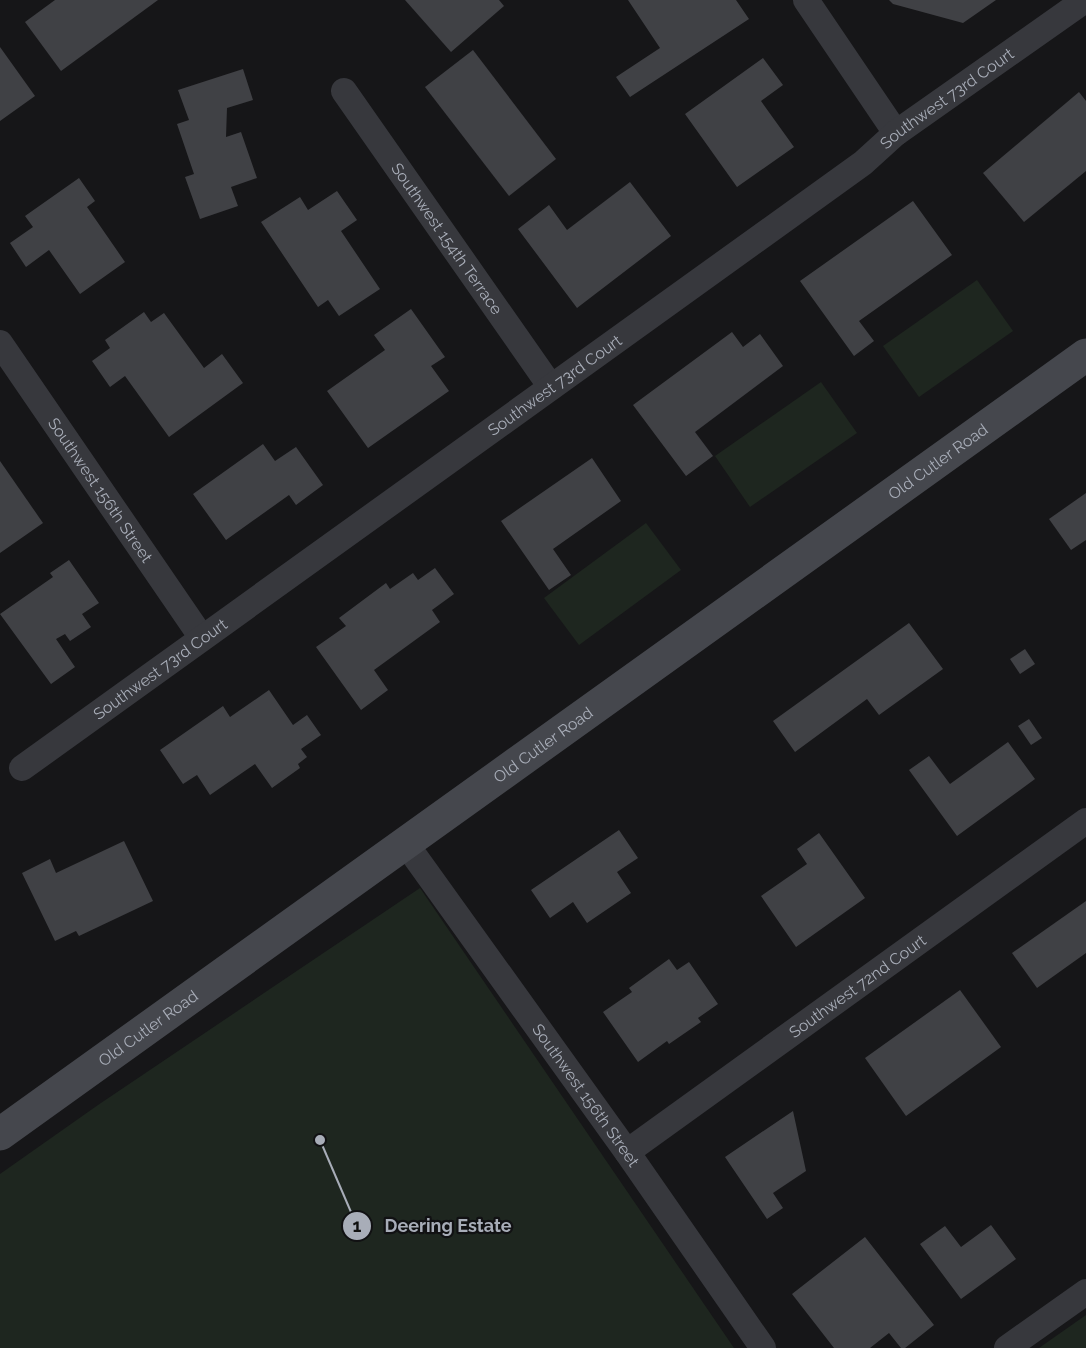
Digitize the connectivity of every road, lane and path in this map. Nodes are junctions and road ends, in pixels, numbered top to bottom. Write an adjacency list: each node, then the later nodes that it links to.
1 (806, 0): 4 (street)
2 (1085, 0): 4 (street, Southwest 73rd Court)
3 (344, 91): 7 (street, Southwest 154th Terrace)
4 (896, 133): 7 (street, Southwest 73rd Court)
5 (0, 344): 8 (street, Southwest 156th Street)
6 (1086, 355): 11 (main road, Old Cutler Road)
7 (551, 387): 8 (street, Southwest 73rd Court)
8 (202, 638): 9 (street, Southwest 73rd Court)
9 (22, 768)
10 (1086, 821): 13 (street, Southwest 72nd Court)
11 (406, 844): 12 (main road, Old Cutler Road); 13 (street, Southwest 156th Street)
12 (0, 1134)
13 (627, 1152): 15 (street, Southwest 156th Street)
14 (1086, 1292): 16 (street)
15 (763, 1348)
16 (1007, 1348)

